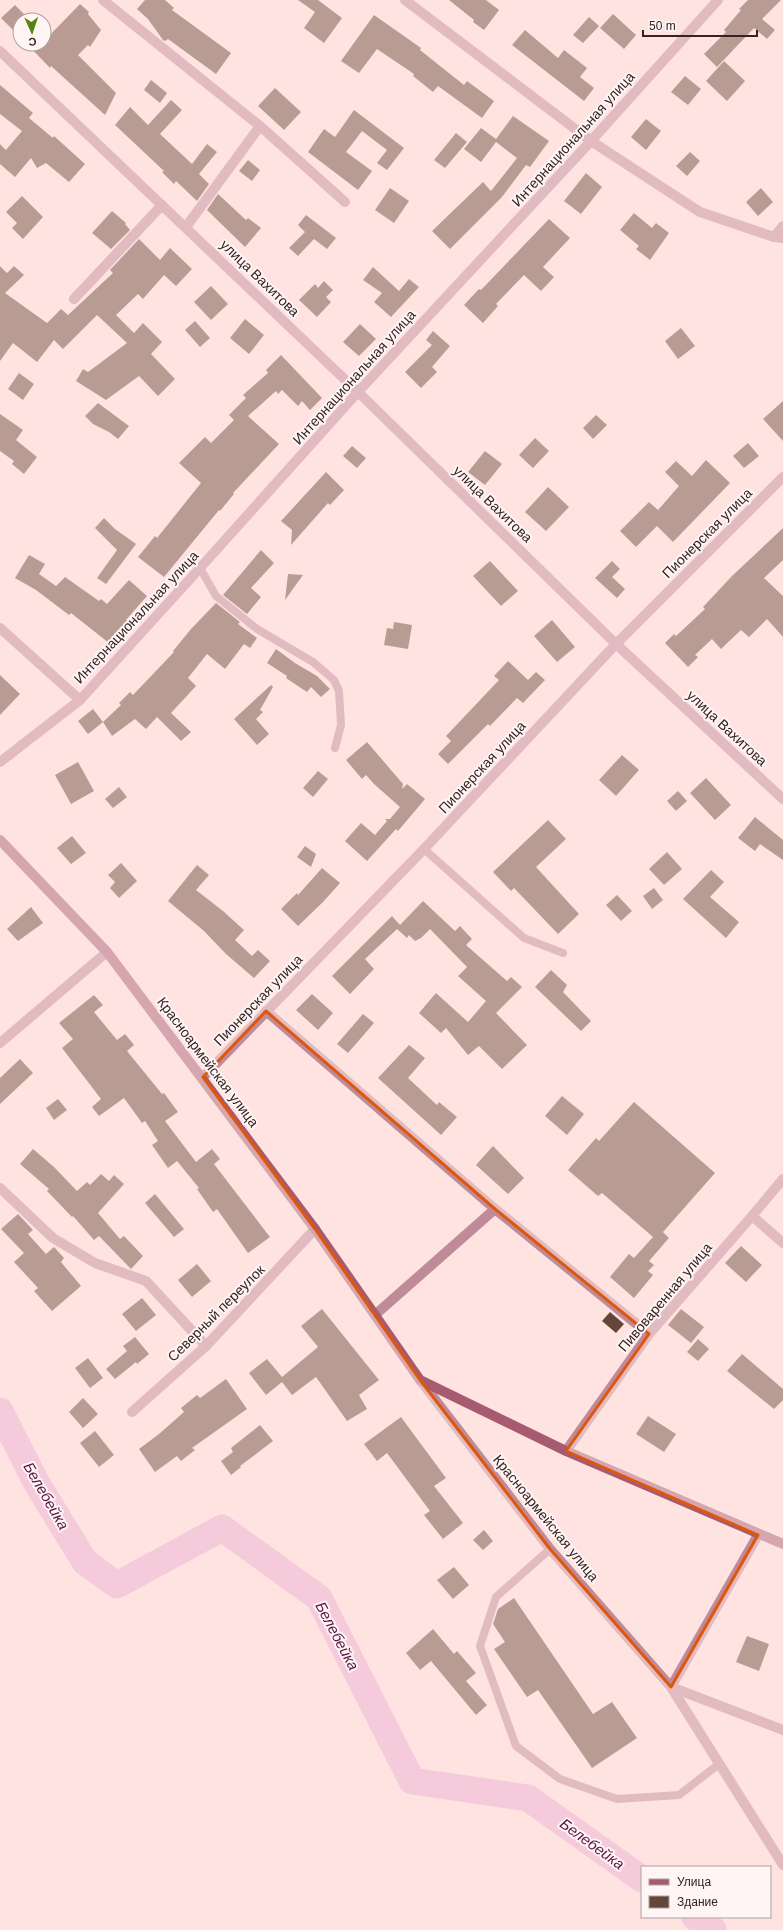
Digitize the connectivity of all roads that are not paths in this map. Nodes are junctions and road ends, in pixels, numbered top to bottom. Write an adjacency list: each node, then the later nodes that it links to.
1 (103, 0): 5 (street)
2 (405, 0): 6 (street)
3 (718, 0): 6 (street, Интернациональная улица)
4 (0, 51): 8 (street, улица Вахитова)
5 (260, 126): 7 (street); 10 (street)
6 (591, 141): 11 (street); 13 (street, Интернациональная улица)
7 (345, 202)
8 (162, 205): 10 (street, улица Вахитова); 12 (street)
9 (783, 226): 11 (street)
10 (186, 227): 13 (street, улица Вахитова)
11 (778, 238)
12 (74, 299)
13 (358, 392): 15 (street, Интернациональная улица); 17 (street, улица Вахитова)
14 (783, 476): 17 (street, Пионерская улица)
15 (200, 568): 18 (street, Интернациональная улица); 19 (lane)
16 (0, 628): 18 (street)
17 (616, 644): 21 (street, улица Вахитова); 23 (street, Пионерская улица)
18 (80, 700): 20 (street, Интернациональная улица)
19 (335, 748)
20 (0, 762)
21 (783, 799)
22 (0, 840): 24 (main road, Красноармейская улица)
23 (424, 849): 25 (lane); 26 (street, Пионерская улица)
24 (107, 952): 27 (street); 28 (main road, Красноармейская улица)
25 (563, 953)
26 (266, 1011): 28 (street, Пионерская улица); 31 (street)
27 (0, 1043)
28 (203, 1077): 33 (main road, Красноармейская улица)
29 (783, 1179): 32 (street, Пивоваренная улица)
30 (0, 1188): 37 (street)
31 (495, 1209): 35 (street); 36 (street)
32 (752, 1216): 34 (street); 36 (street, Пивоваренная улица)
33 (315, 1229): 35 (main road, Красноармейская улица); 37 (street, Северный переулок)
34 (783, 1243)
35 (376, 1314): 38 (main road, Красноармейская улица)
36 (649, 1334): 40 (street, Пивоваренная улица)
37 (206, 1346): 39 (street, Северный переулок)
38 (420, 1380): 40 (main road); 43 (street, Красноармейская улица)
39 (132, 1412)
40 (566, 1451): 41 (main road)
41 (758, 1535): 42 (main road); 44 (street)
42 (783, 1544)
43 (550, 1550): 44 (street, Красноармейская улица); 46 (lane)
44 (671, 1687): 45 (street); 46 (street, Красноармейская улица)
45 (783, 1730)
46 (719, 1764): 47 (street, Красноармейская улица)
47 (783, 1865)

